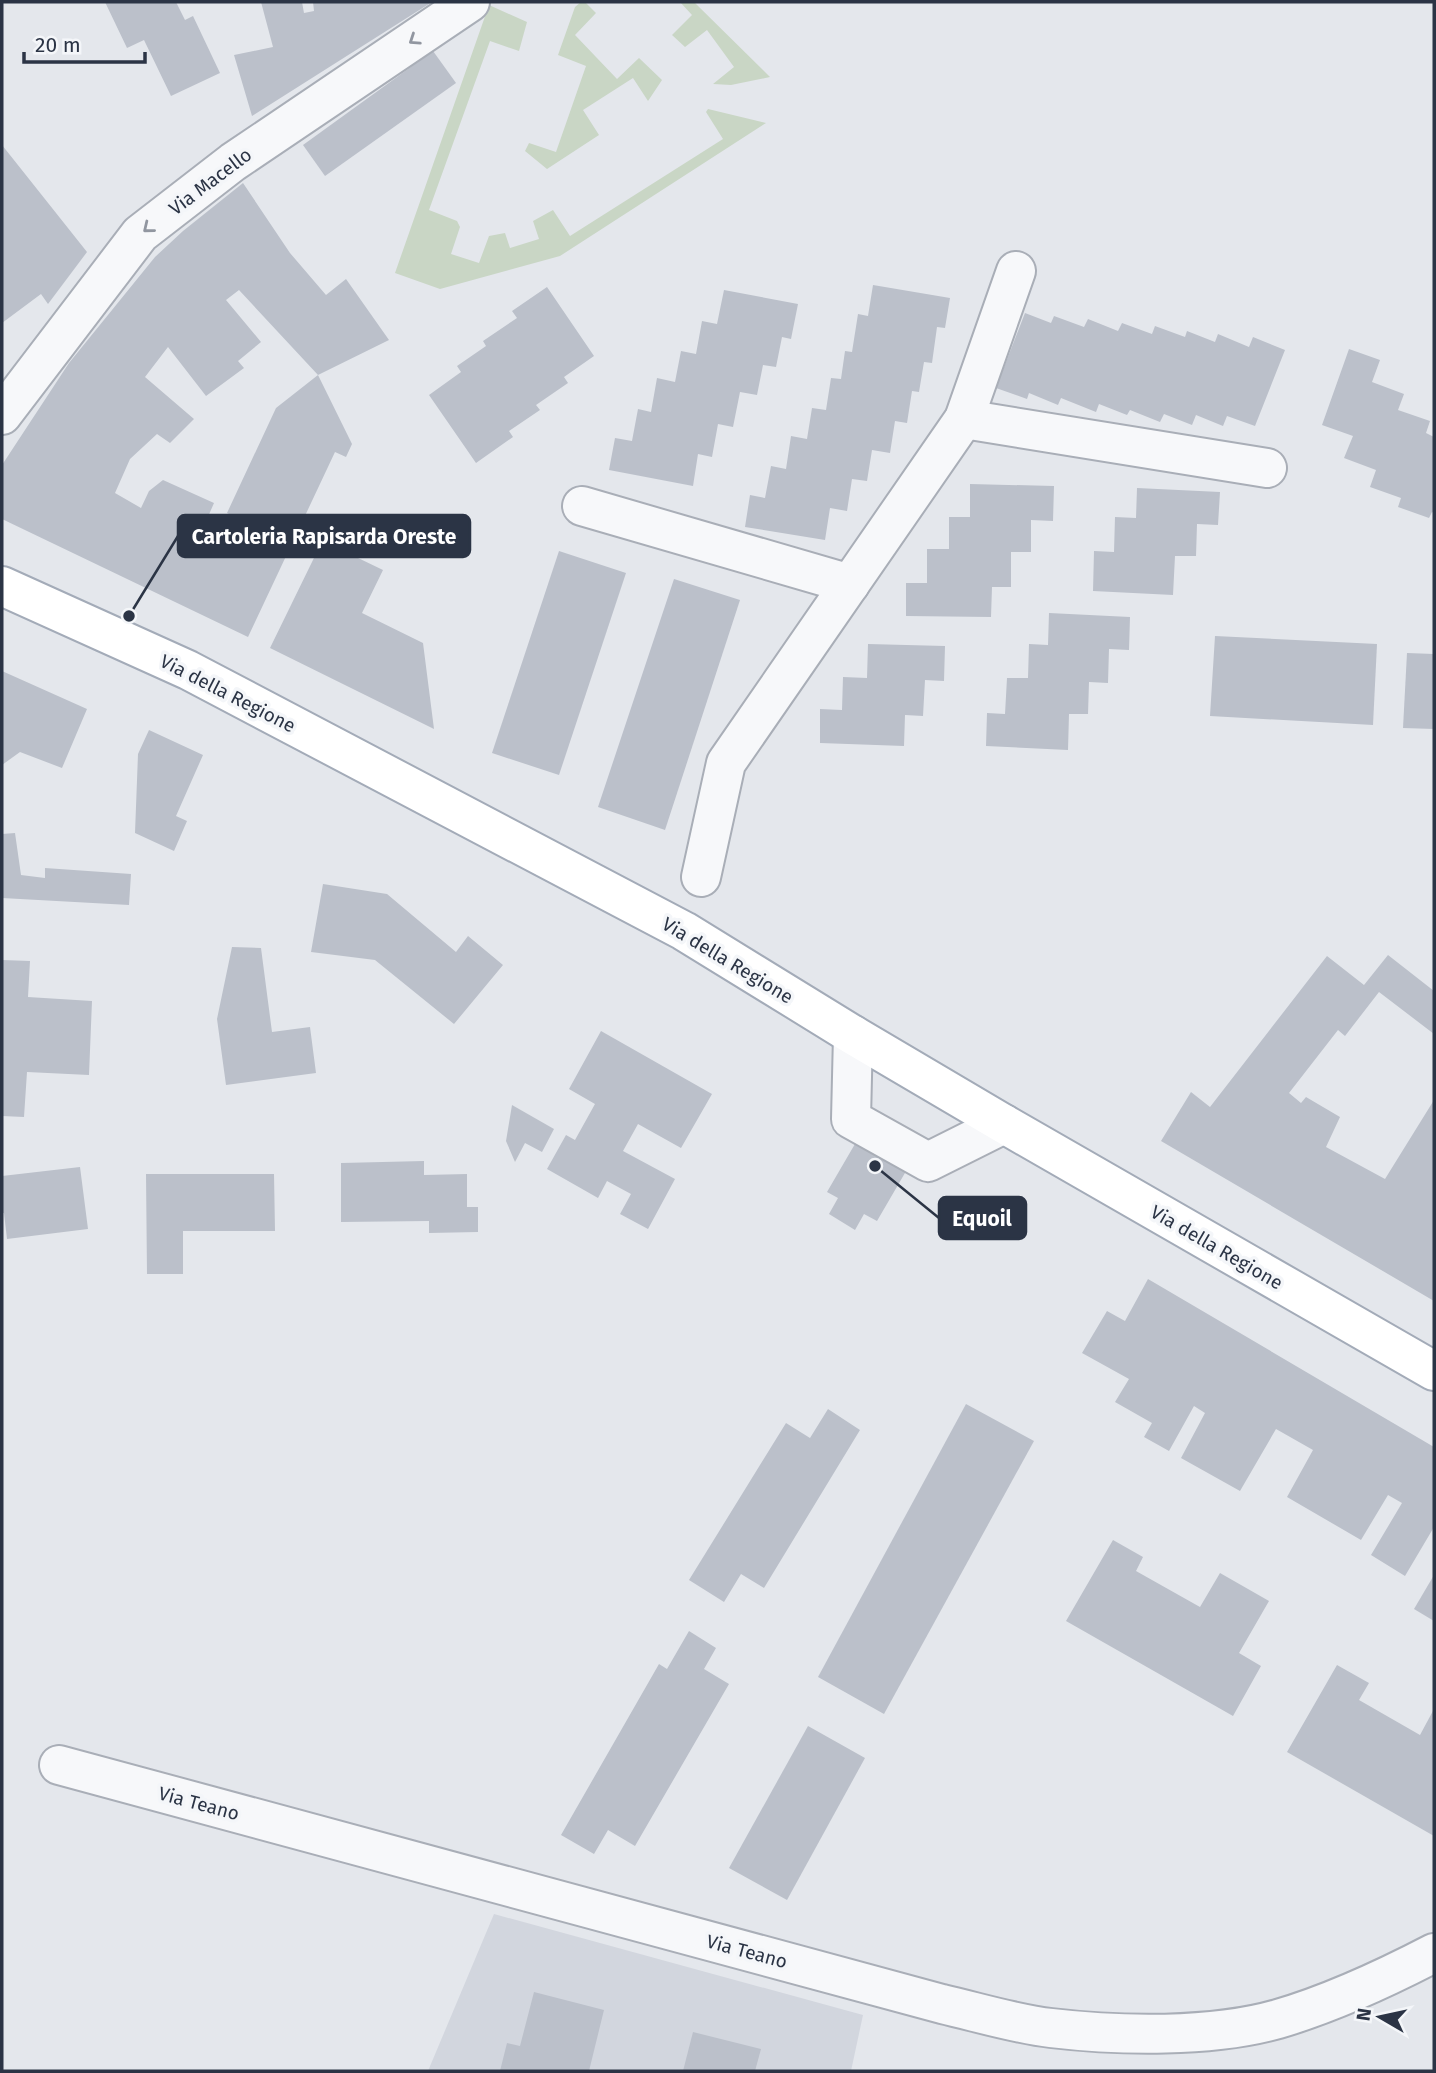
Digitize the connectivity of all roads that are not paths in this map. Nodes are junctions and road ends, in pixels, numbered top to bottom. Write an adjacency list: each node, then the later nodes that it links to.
1 (467, 3): 3 (street, Via Macello, one-way to 3)
2 (1016, 271): 4 (street)
3 (2, 415)
4 (964, 419): 5 (street); 7 (street)
5 (1267, 468)
6 (582, 506): 7 (street)
7 (850, 584): 9 (street)
8 (2, 586): 10 (main road, Via della Regione)
9 (701, 877)
10 (852, 1035): 11 (main road, Via della Regione); 11 (street)
11 (1004, 1124): 12 (main road, Via della Regione)
12 (1434, 1371)
13 (59, 1765): 14 (street, Via Teano)
14 (1434, 1953)

